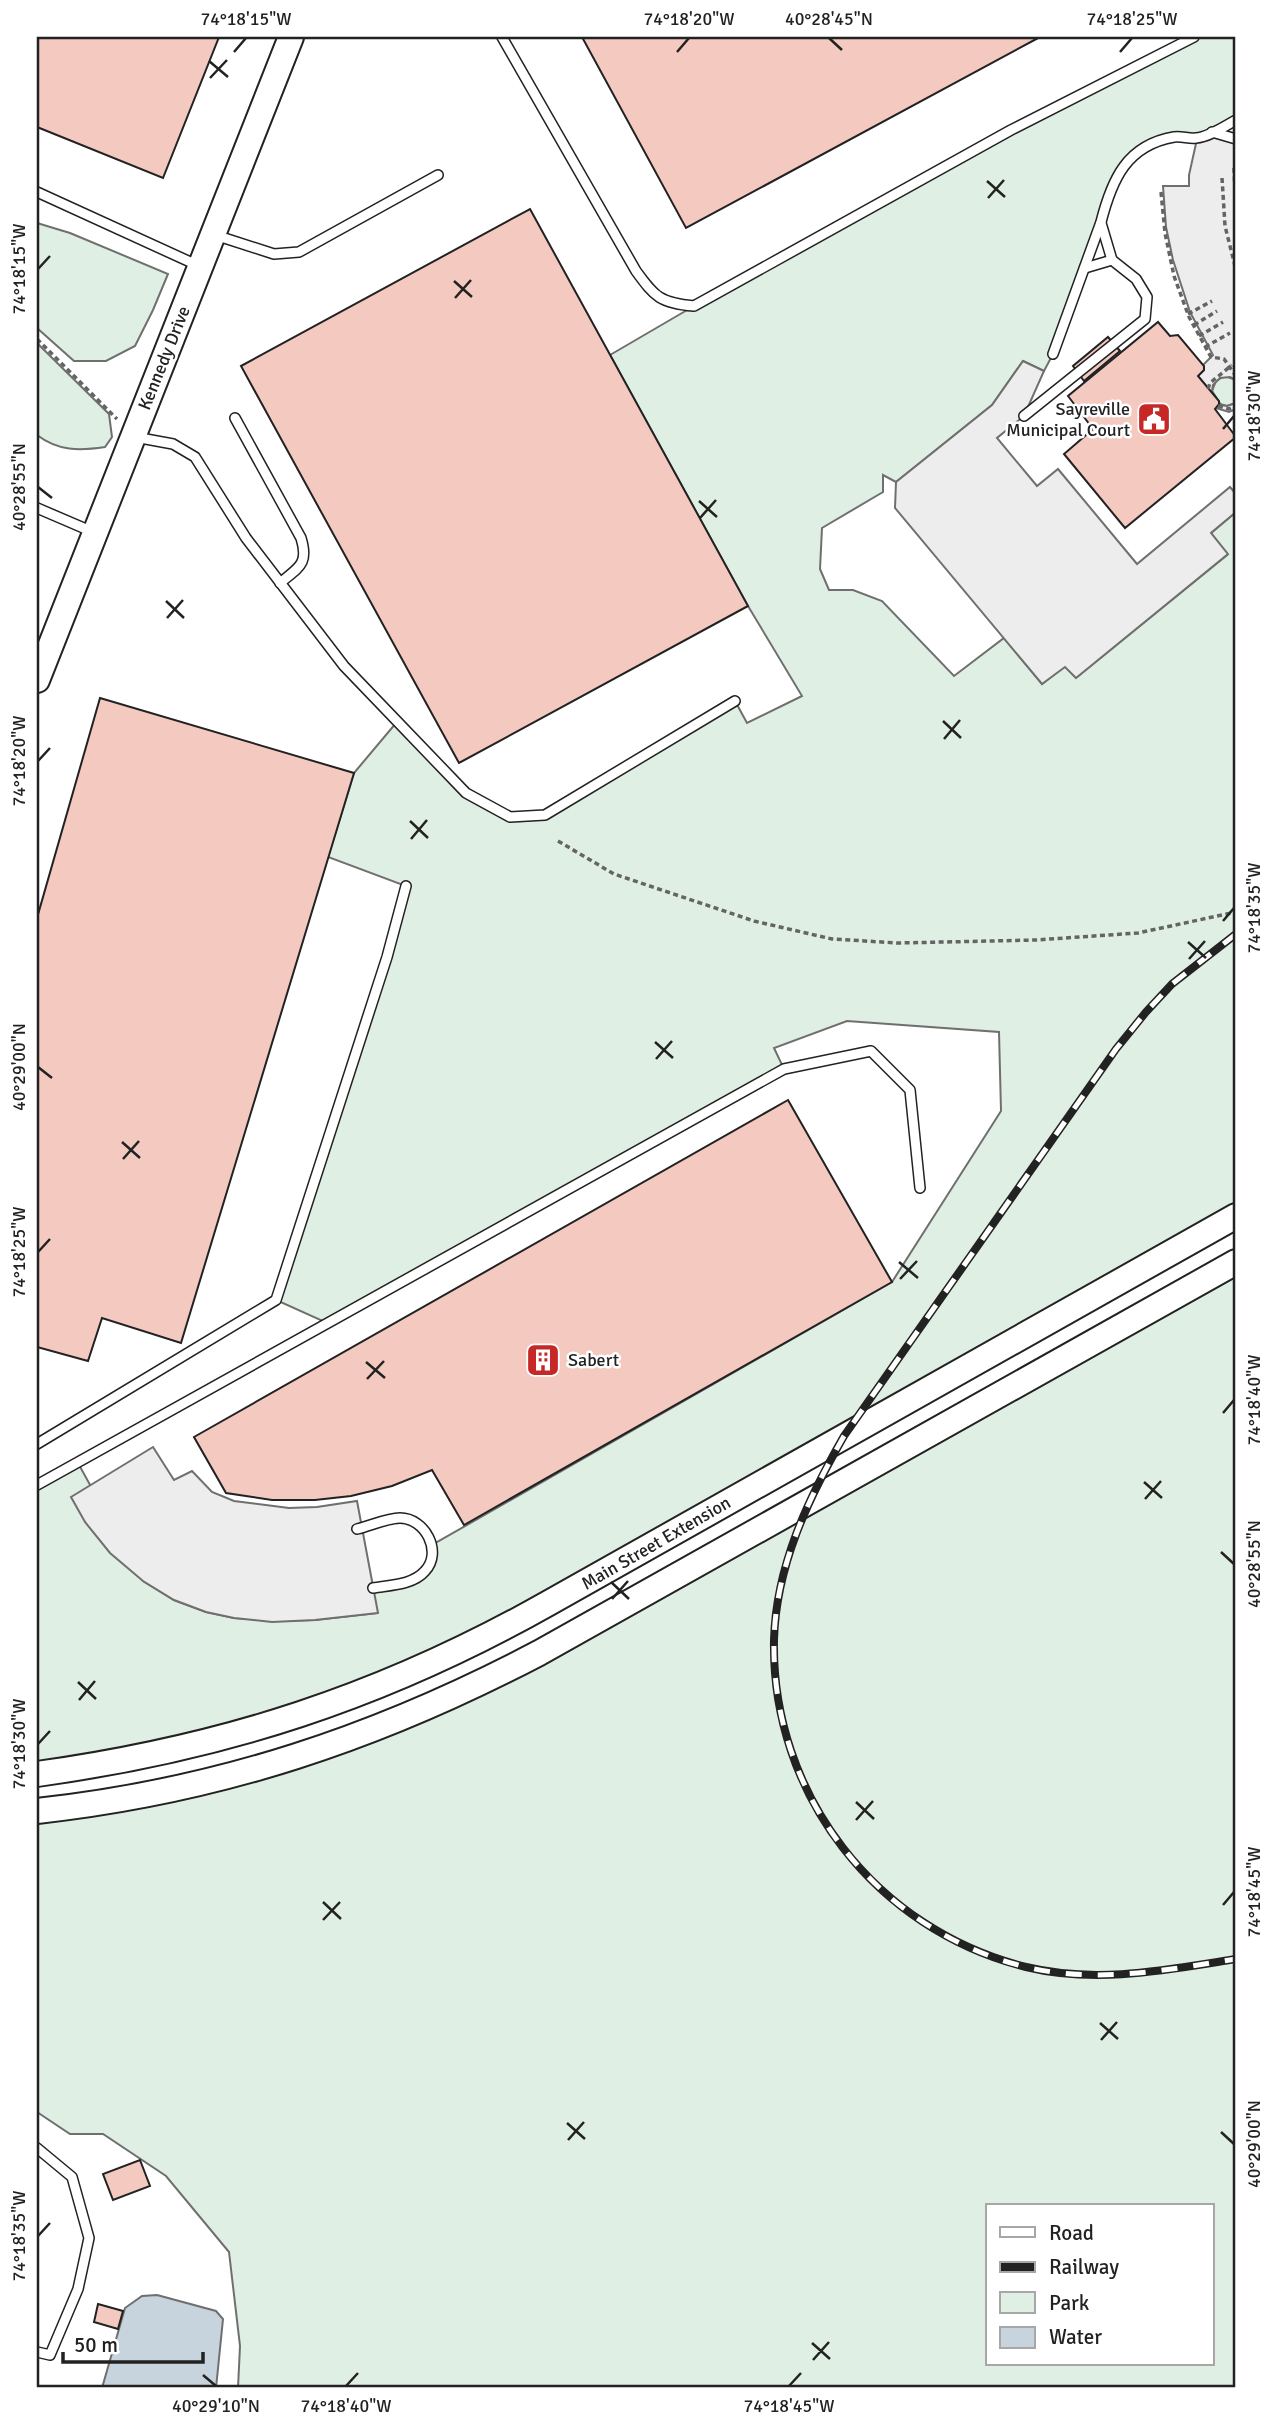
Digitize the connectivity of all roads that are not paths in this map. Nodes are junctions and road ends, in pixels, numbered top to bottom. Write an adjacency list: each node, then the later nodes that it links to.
1 (291, 37): 10 (main road, Kennedy Drive)
2 (502, 37): 3 (lane)
3 (1194, 37)
4 (1236, 120): 5 (lane)
5 (1212, 132): 6 (lane); 9 (lane)
6 (1236, 139)
7 (438, 175): 10 (lane)
8 (37, 192): 12 (lane)
9 (1101, 222): 11 (lane); 13 (lane)
10 (213, 234): 12 (main road, Kennedy Drive)
11 (1112, 260): 13 (lane); 15 (lane)
12 (200, 267): 17 (main road, Kennedy Drive)
13 (1085, 268): 14 (lane)
14 (1053, 354)
15 (1024, 416)
16 (235, 418): 20 (lane)
17 (125, 428): 19 (main road, Kennedy Drive); 20 (lane)
18 (37, 508): 19 (lane)
19 (95, 532): 21 (main road, Kennedy Drive)
20 (280, 583): 22 (lane)
21 (37, 680)
22 (735, 701)
23 (406, 886): 27 (lane)
24 (919, 1188): 28 (lane)
25 (1236, 1216): 31 (main road, Main Street Extension)
26 (1236, 1262): 32 (main road)
27 (37, 1444)
28 (37, 1485)
29 (357, 1529): 30 (lane)
30 (373, 1588)
31 (37, 1774)
32 (37, 1811)
33 (37, 2148): 34 (lane)
34 (37, 2352)

